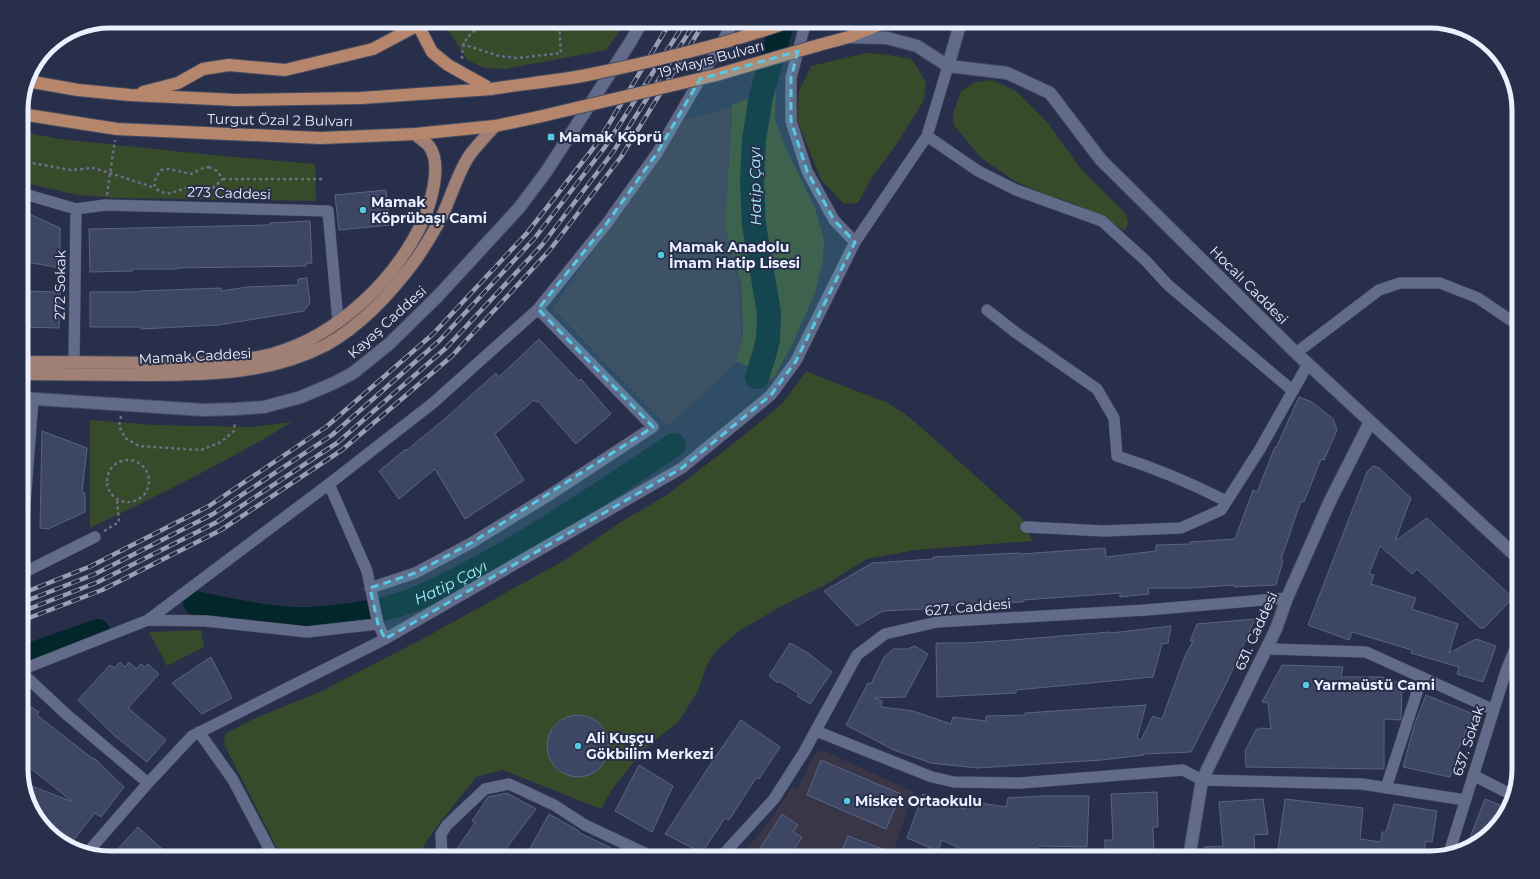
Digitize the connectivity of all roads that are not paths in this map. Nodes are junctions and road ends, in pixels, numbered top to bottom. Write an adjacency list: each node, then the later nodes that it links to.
1 (406, 28): 13 (highway)
2 (419, 28): 12 (highway)
3 (638, 28): 32 (street, Kayaş Caddesi)
4 (730, 28): 22 (street)
5 (772, 28): 12 (highway, 19 Mayıs Bulvarı, bridge)
6 (804, 28): 21 (street)
7 (871, 28): 9 (highway, 19 Mayıs Bulvarı)
8 (960, 28): 10 (street)
9 (849, 37): 10 (street); 15 (highway, 19 Mayıs Bulvarı, bridge)
10 (948, 66): 18 (street); 26 (street, Hocalı Caddesi)
11 (33, 81): 13 (highway, Turgut Özal 2 Bulvarı)
12 (491, 89): 13 (highway, Turgut Özal 2 Bulvarı)
13 (130, 95)
14 (28, 115): 17 (highway, Turgut Özal 2 Bulvarı)
15 (538, 117): 16 (highway, Turgut Özal 2 Bulvarı)
16 (495, 126): 17 (highway, Turgut Özal 2 Bulvarı); 30 (main road, Mamak Caddesi)
17 (415, 134): 24 (main road, Mamak Caddesi)
18 (927, 136): 21 (street); 31 (street)
19 (28, 195): 20 (street, 273 Caddesi)
20 (76, 208): 24 (street, 273 Caddesi); 28 (street, 272 Sokak)
21 (855, 242): 44 (street)
22 (538, 309): 34 (street); 40 (street)
23 (987, 310): 35 (street)
24 (338, 321): 28 (main road, Mamak Caddesi)
25 (1512, 321): 26 (street)
26 (1296, 353): 29 (street, Hocalı Caddesi)
27 (28, 362): 28 (main road, Mamak Caddesi)
28 (74, 362)
29 (1308, 364): 31 (street); 33 (street, Hocalı Caddesi)
30 (28, 374)
31 (1293, 391): 35 (street)
32 (28, 399)
33 (1370, 422): 38 (street, Hocalı Caddesi); 41 (street, 631. Caddesi)
34 (329, 484): 40 (street); 42 (street)
35 (1226, 501): 36 (street)
36 (1026, 527)
37 (95, 537): 39 (street)
38 (1512, 553)
39 (28, 570)
40 (371, 593): 43 (street)
41 (1287, 598): 45 (street, 631. Caddesi); 51 (street, 627. Caddesi)
42 (148, 620): 43 (street); 47 (street)
43 (377, 620): 44 (street)
44 (385, 639): 52 (street)
45 (1266, 649): 48 (street); 54 (street, 631. Caddesi)
46 (1512, 656): 50 (street, 637. Sokak)
47 (28, 668)
48 (1422, 677): 50 (street); 56 (street)
49 (28, 678): 55 (street)
50 (1494, 710): 53 (street, 637. Sokak)
51 (816, 731): 54 (street); 64 (street, 627. Caddesi)
52 (199, 732): 55 (street); 61 (street)
53 (1473, 775): 57 (street); 58 (street, 637. Sokak)
54 (1202, 780): 56 (street); 65 (street, 631. Caddesi)
55 (148, 783): 59 (street)
56 (1386, 788): 58 (street)
57 (1508, 793)
58 (1465, 800): 60 (street, 637. Sokak)
59 (91, 848)
60 (1450, 848)
61 (270, 851)
62 (442, 851): 63 (street)
63 (640, 851)
64 (726, 851)
65 (1190, 851)

